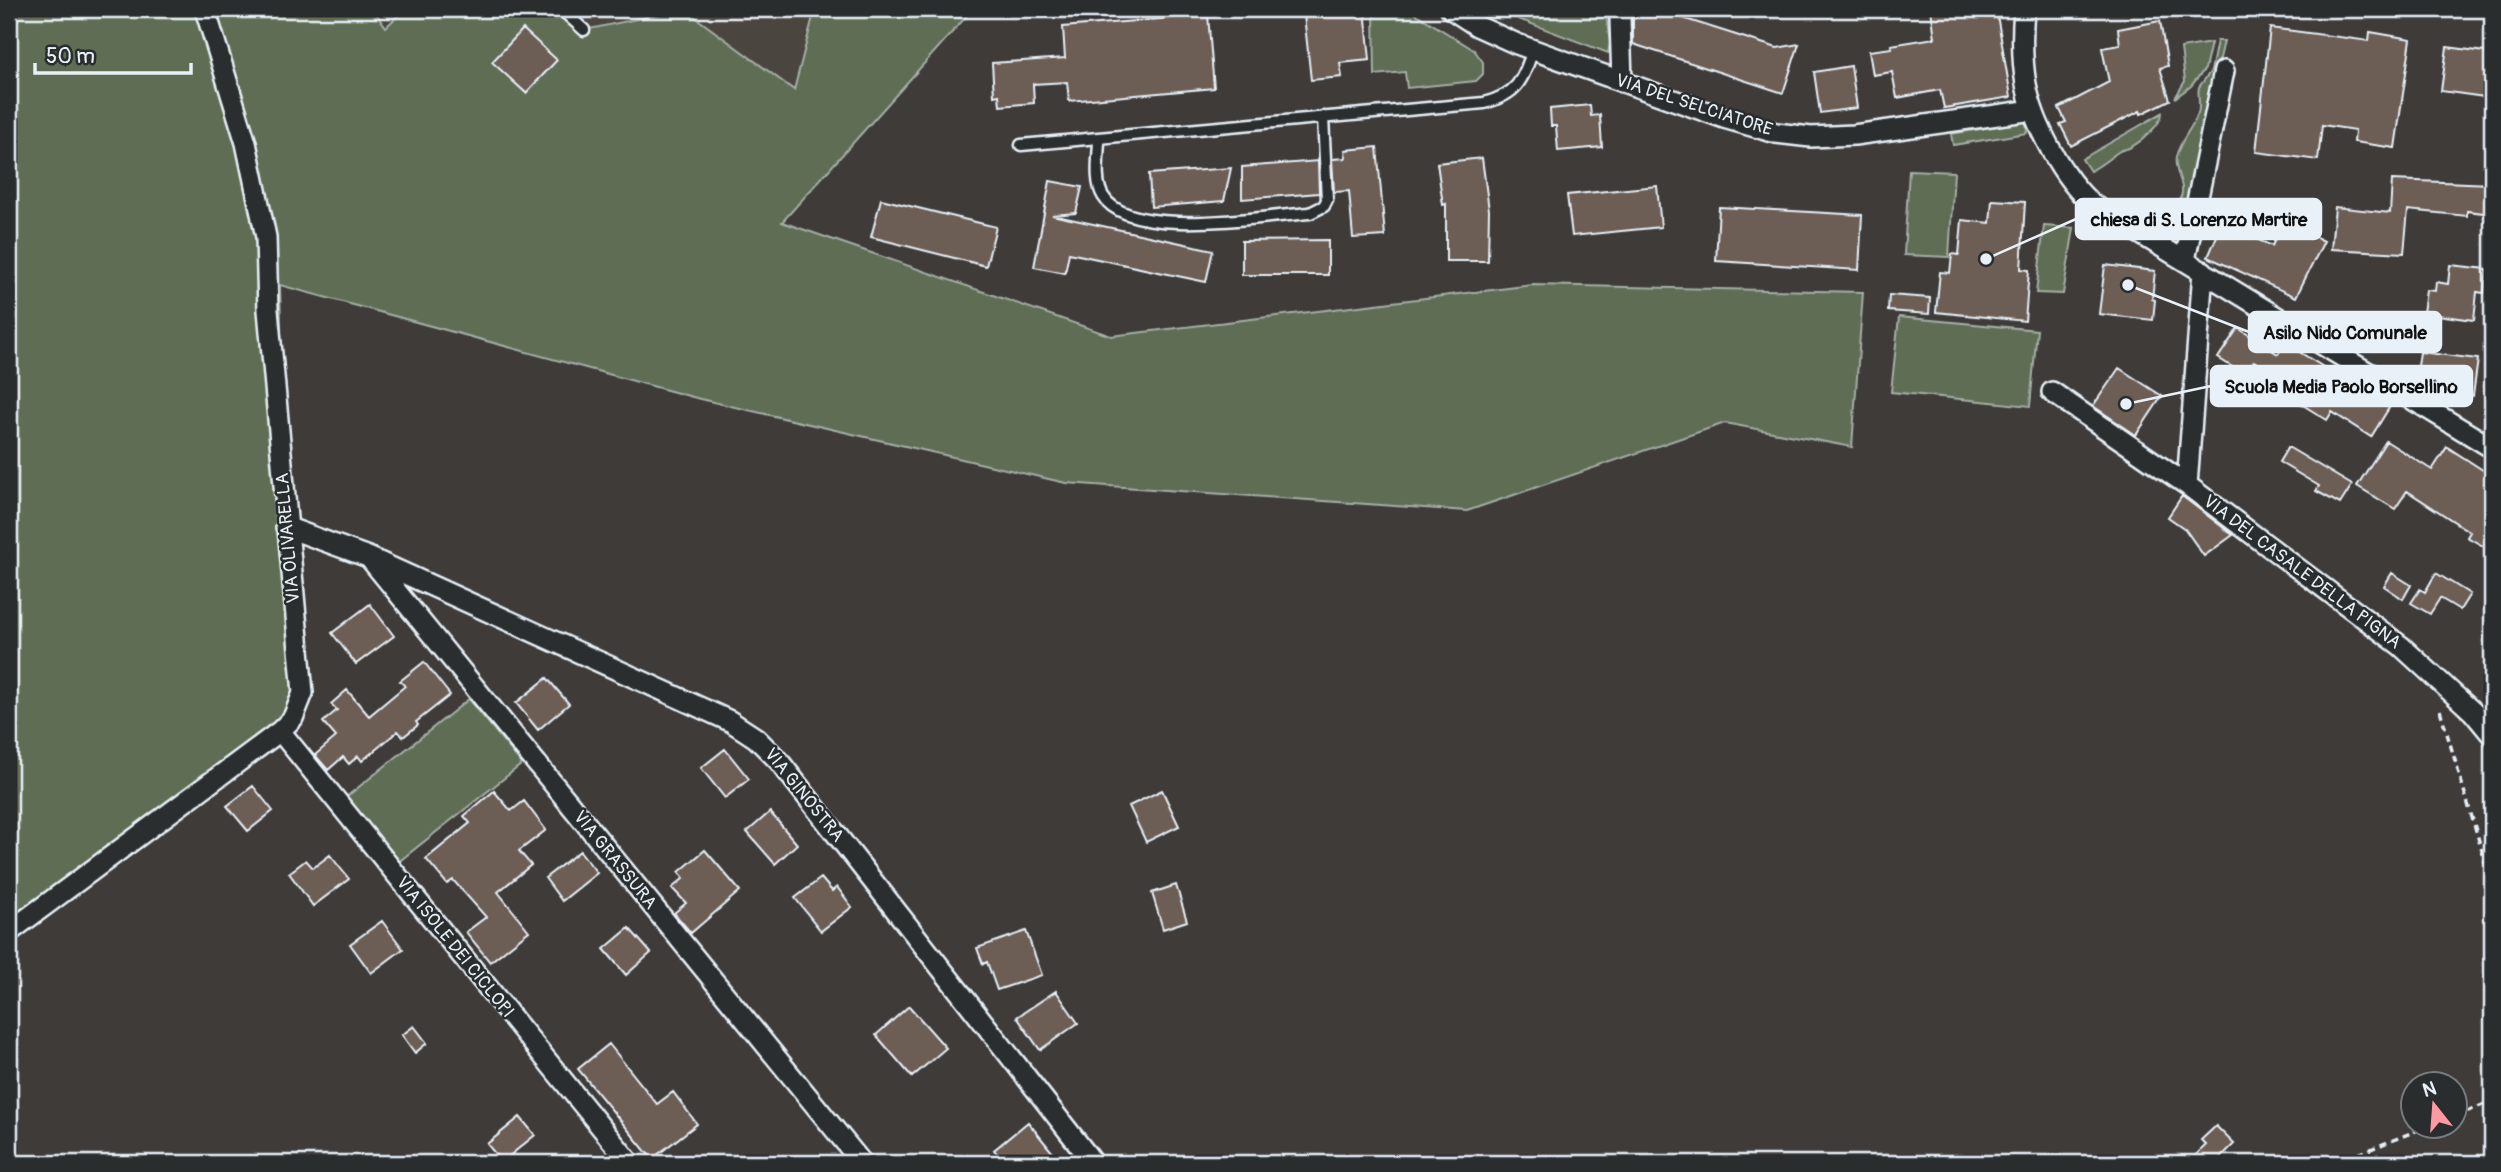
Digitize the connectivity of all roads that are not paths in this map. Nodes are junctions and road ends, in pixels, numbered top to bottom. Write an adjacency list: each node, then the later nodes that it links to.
1 (205, 9): 19 (street, VIA OLIVARELLA)
2 (561, 9): 6 (lane)
3 (1451, 9): 7 (street, VIA DEL SELCIATORE)
4 (1622, 9): 9 (street)
5 (2024, 9): 10 (street)
6 (584, 30)
7 (1533, 50): 9 (street, VIA DEL SELCIATORE); 11 (lane)
8 (2224, 71): 14 (street)
9 (1622, 82): 10 (street, VIA DEL SELCIATORE)
10 (2033, 110): 14 (street)
11 (1323, 117): 12 (lane); 12 (lane)
12 (1099, 138): 13 (lane)
13 (1021, 145)
14 (2185, 260): 15 (street)
15 (2203, 271): 17 (street); 18 (street, VIA DEL CASALE DELLA PIGNA)
16 (2052, 392): 18 (street)
17 (2492, 448)
18 (2187, 485): 22 (street, VIA DEL CASALE DELLA PIGNA)
19 (286, 527): 20 (street, VIA GINOSTRA); 21 (street, VIA OLIVARELLA)
20 (368, 557): 24 (street, VIA GINOSTRA); 26 (street, VIA GRASSURA)
21 (280, 731): 23 (street, VIA OLIVARELLA); 25 (street, VIA ISOLE DEI CICLOPI)
22 (2492, 736)
23 (9, 932)
24 (1091, 1160)
25 (630, 1163)
26 (862, 1163)

